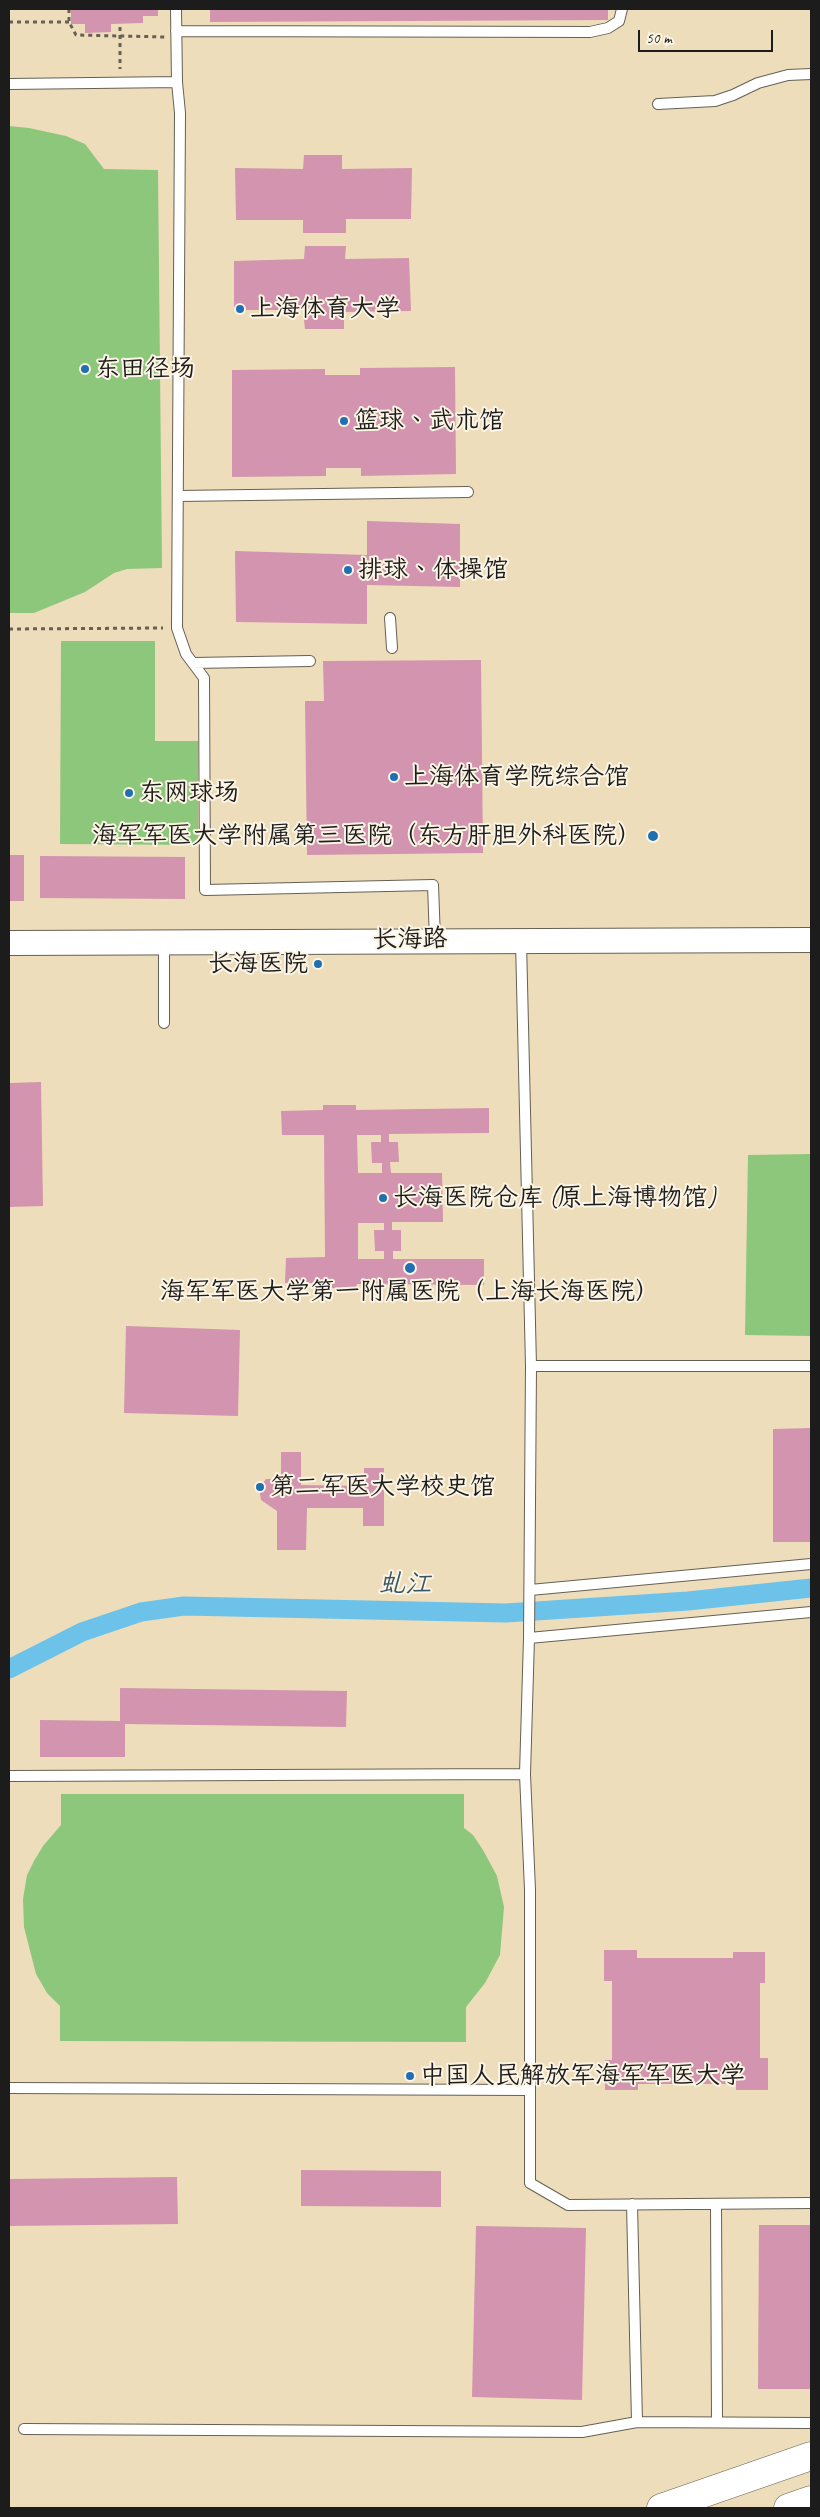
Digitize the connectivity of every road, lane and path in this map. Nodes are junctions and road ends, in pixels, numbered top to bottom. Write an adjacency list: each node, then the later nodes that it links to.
1 (69, 9): 5 (path)
2 (176, 9): 7 (lane)
3 (622, 9): 7 (lane)
4 (9, 22): 5 (path)
5 (69, 22): 8 (path)
6 (120, 27): 8 (path)
7 (176, 34): 8 (path); 11 (lane)
8 (120, 36): 10 (path)
9 (811, 74): 13 (lane)
10 (120, 82): 11 (lane); 12 (lane)
11 (177, 82): 15 (lane)
12 (9, 84)
13 (658, 104)
14 (468, 492): 15 (lane)
15 (178, 496): 17 (lane)
16 (390, 618): 19 (lane)
17 (177, 628): 18 (path); 21 (lane)
18 (9, 629)
19 (392, 648)
20 (310, 661): 21 (lane)
21 (193, 663): 22 (lane)
22 (435, 940): 23 (street, 长海路); 25 (street, 长海路)
23 (522, 940): 24 (street, 长海路); 28 (lane)
24 (811, 940)
25 (164, 942): 26 (street, 长海路); 27 (lane)
26 (9, 943)
27 (164, 1023)
28 (531, 1366): 29 (lane); 31 (lane)
29 (811, 1366)
30 (811, 1564): 31 (lane)
31 (529, 1594): 33 (lane)
32 (811, 1612): 33 (lane)
33 (530, 1638): 34 (lane)
34 (525, 1774): 35 (lane); 37 (lane)
35 (9, 1776)
36 (9, 2088): 37 (lane)
37 (530, 2090): 39 (lane)
38 (811, 2203): 40 (lane)
39 (632, 2204): 40 (lane); 41 (lane)
40 (716, 2204): 42 (lane)
41 (638, 2422): 42 (lane); 44 (lane)
42 (717, 2422): 43 (lane)
43 (811, 2423)
44 (24, 2429)
45 (811, 2456): 47 (main road)
46 (811, 2500): 48 (main road)
47 (662, 2508)
48 (788, 2508)

